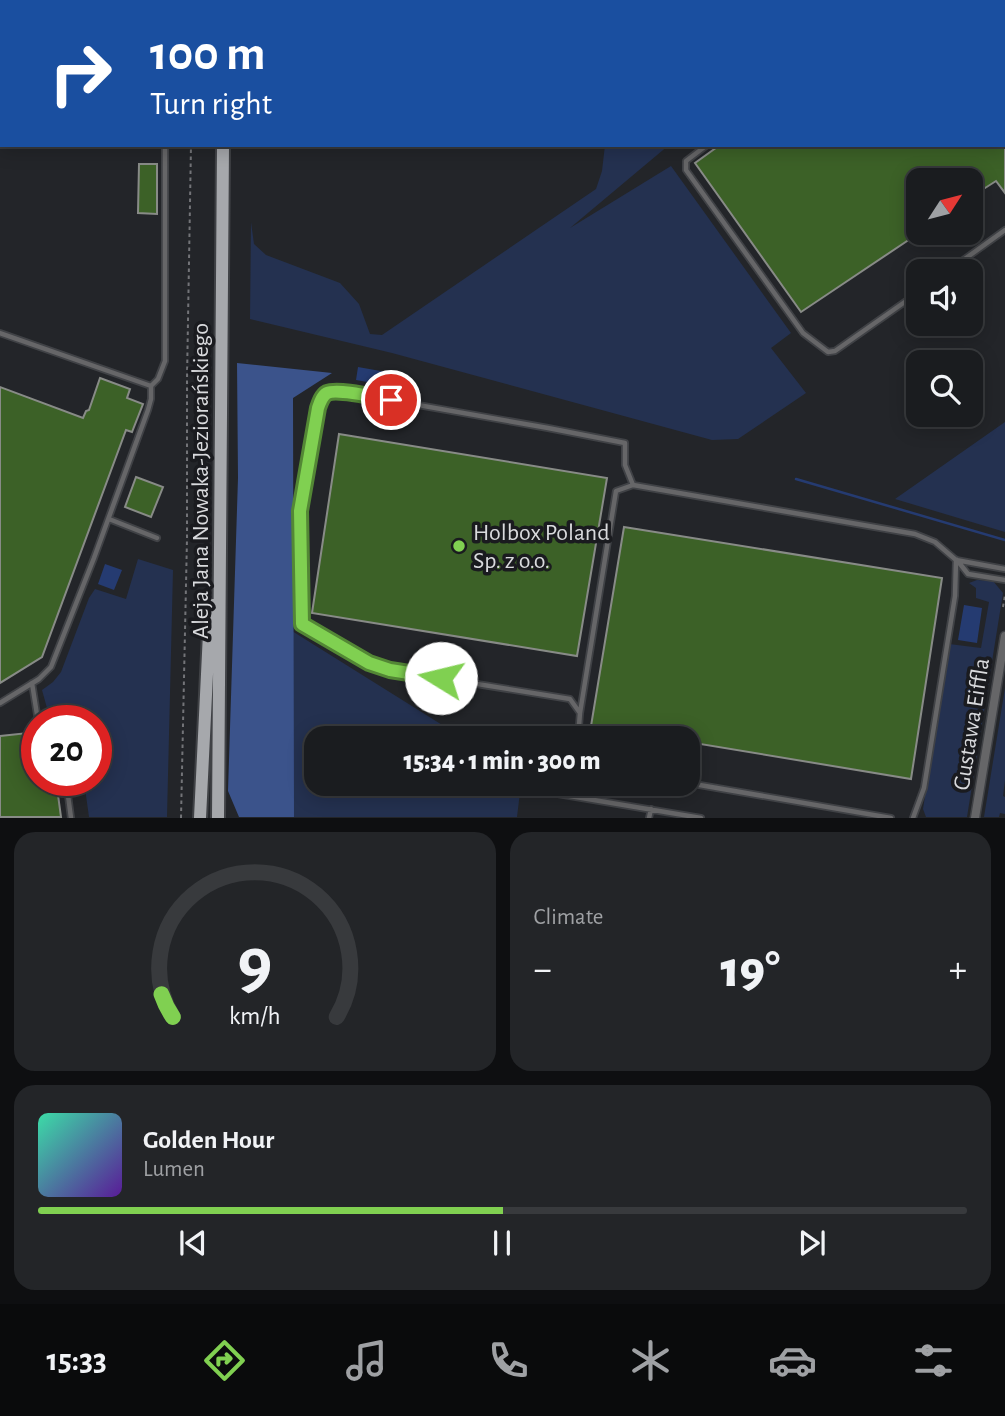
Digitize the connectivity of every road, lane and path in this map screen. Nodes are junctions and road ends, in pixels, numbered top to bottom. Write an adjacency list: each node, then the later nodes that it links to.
1 (165, 147): 9 (lane)
2 (191, 147): 30 (path)
3 (223, 147): 13 (main road, Aleja Jana Nowaka-Jeziorańskiego)
4 (704, 147): 7 (lane)
5 (1005, 230): 6 (lane)
6 (965, 259)
7 (906, 301)
8 (0, 333): 9 (lane)
9 (151, 386): 11 (lane)
10 (633, 485): 14 (lane); 23 (lane); 23 (lane)
11 (109, 519): 12 (lane); 20 (lane)
12 (157, 538)
13 (220, 545): 31 (main road); 32 (main road, Aleja Jana Nowaka-Jeziorańskiego)
14 (957, 559): 15 (lane); 16 (lane); 36 (lane)
15 (1005, 569)
16 (1005, 580)
17 (1005, 595): 18 (path)
18 (1003, 607)
19 (1005, 636): 37 (street, Gustawa Eiffla)
20 (32, 683): 21 (lane); 22 (lane)
21 (0, 703)
22 (35, 705)
23 (580, 713): 24 (lane)
24 (579, 726)
25 (700, 785): 35 (lane)
26 (68, 796): 29 (lane)
27 (570, 796): 28 (lane)
28 (651, 809): 33 (lane); 34 (lane)
29 (71, 817)
30 (181, 817)
31 (200, 817)
32 (218, 817)
33 (649, 817)
34 (701, 817)
35 (891, 817)
36 (913, 817)
37 (975, 817)

